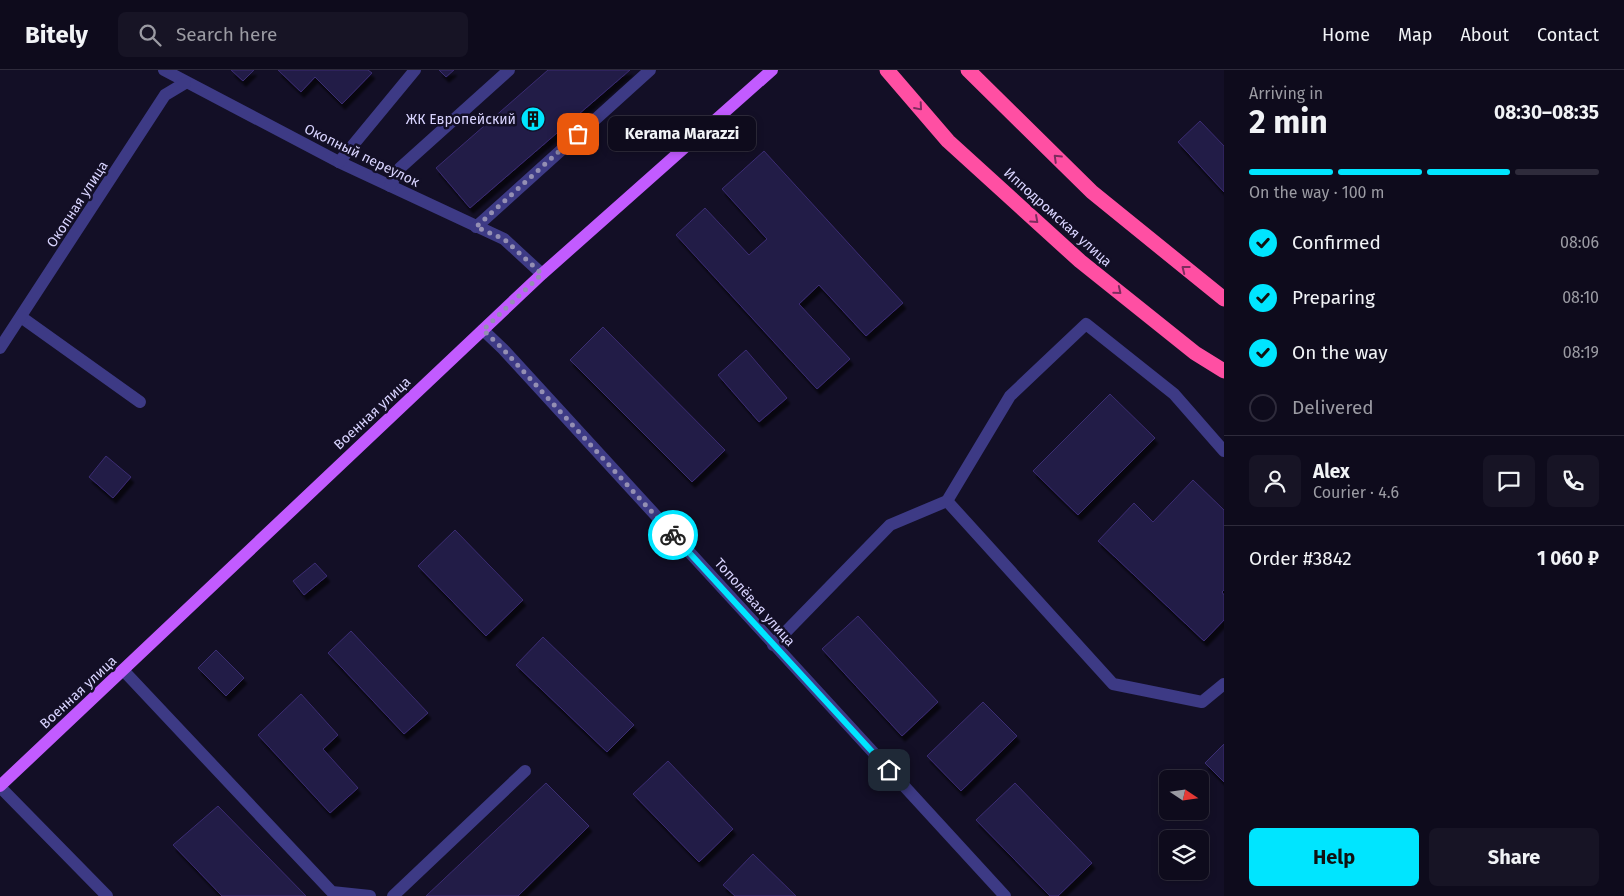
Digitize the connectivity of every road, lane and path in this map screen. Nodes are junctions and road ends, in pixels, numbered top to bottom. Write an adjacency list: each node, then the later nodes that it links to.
1 (164, 70): 8 (street, Окопный переулок)
2 (415, 70): 9 (street)
3 (509, 70): 10 (street)
4 (650, 70): 11 (street)
5 (772, 70): 12 (main road, Военная улица)
6 (887, 70): 17 (highway, Ипподромская улица, one-way to 17)
7 (968, 70): 13 (highway, one-way to 7)
8 (185, 83): 9 (street, Окопный переулок); 14 (street, Окопная улица)
9 (339, 162): 10 (street, Окопный переулок)
10 (390, 186): 11 (street, Окопный переулок)
11 (476, 227): 12 (street, Окопный переулок)
12 (542, 274): 15 (main road, Военная улица)
13 (1224, 299)
14 (21, 317): 16 (street, Окопная улица); 18 (street)
15 (483, 330): 21 (street, Тополёвая улица); 22 (main road, Военная улица)
16 (0, 348)
17 (1224, 370)
18 (140, 402)
19 (1224, 451): 20 (street)
20 (946, 501): 21 (street); 23 (street)
21 (774, 644): 29 (street, Тополёвая улица)
22 (123, 670): 25 (main road, Военная улица); 27 (street)
23 (1224, 684)
24 (525, 771): 28 (street)
25 (0, 786): 26 (street)
26 (107, 896)
27 (370, 896)
28 (393, 896)
29 (1005, 896)

